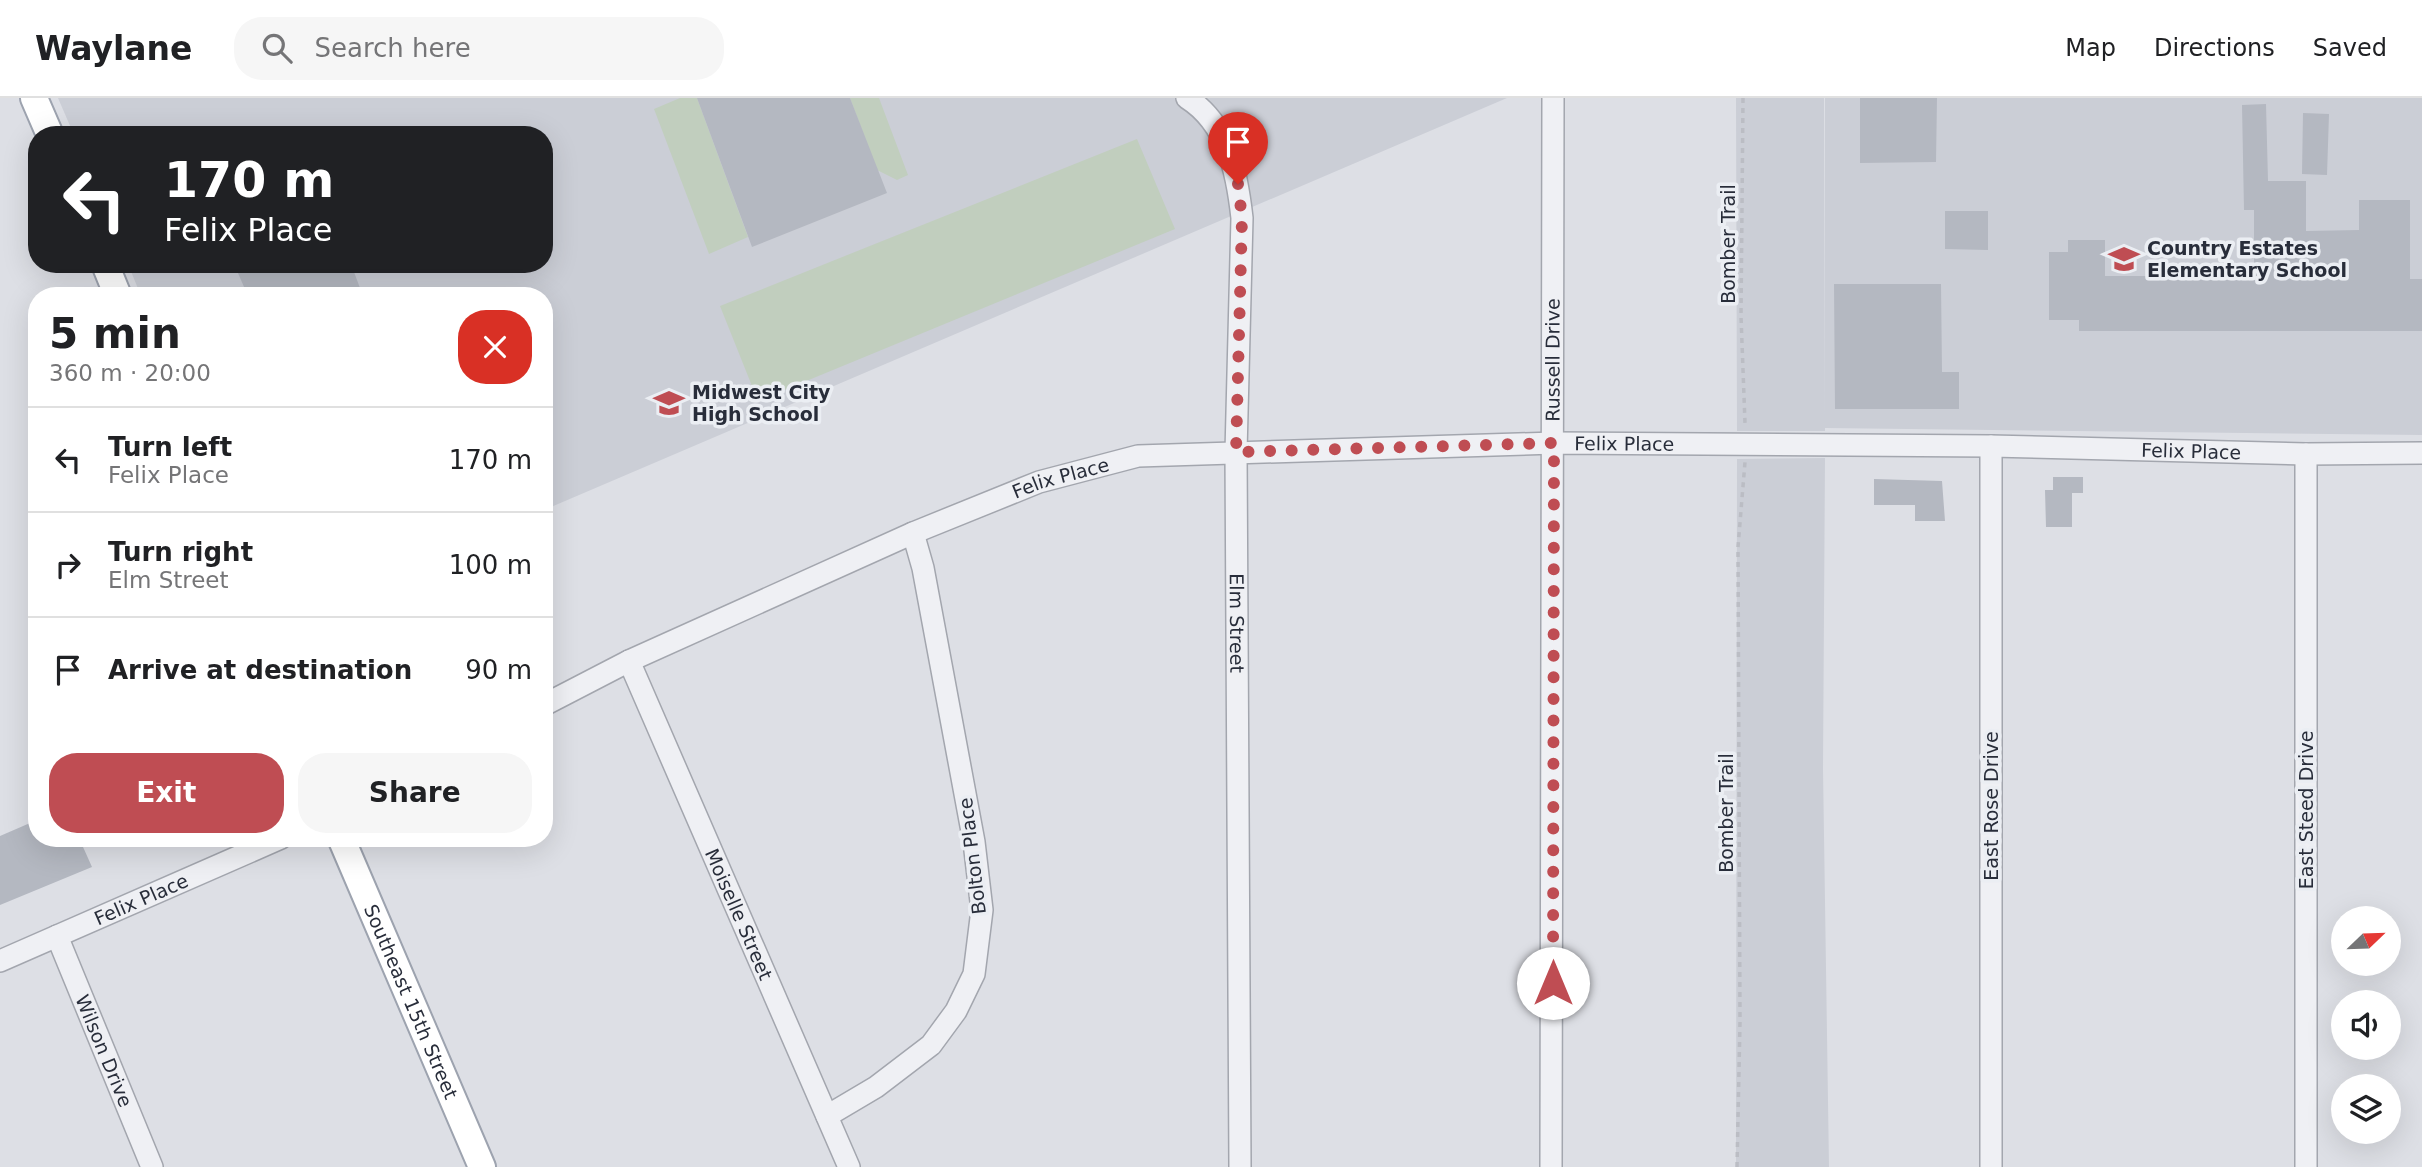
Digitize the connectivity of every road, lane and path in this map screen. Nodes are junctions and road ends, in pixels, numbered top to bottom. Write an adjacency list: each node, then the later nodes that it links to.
1 (34, 98): 5 (main road)
2 (1187, 98): 9 (street, Elm Street)
3 (1553, 98): 7 (street, Russell Drive)
4 (1742, 98): 6 (path, Bomber Trail)
5 (46, 126)
6 (1745, 432)
7 (1554, 443): 8 (street, Felix Place); 9 (street, Felix Place); 25 (street, Russell Drive)
8 (1991, 446): 11 (street, Felix Place); 27 (street, East Rose Drive)
9 (1236, 452): 13 (street, Felix Place); 24 (street, Elm Street)
10 (2422, 453): 11 (street, Felix Place)
11 (2306, 454): 28 (street, East Steed Drive)
12 (1746, 460): 26 (path, Bomber Trail)
13 (913, 533): 14 (street, Felix Place); 20 (street, Bolton Place)
14 (629, 661): 15 (street, Felix Place); 20 (street, Moiselle Street)
15 (553, 700)
16 (260, 847): 18 (street, Felix Place)
17 (345, 847): 22 (main road, Southeast 15th Street)
18 (57, 936): 19 (street, Felix Place); 21 (street, Wilson Drive)
19 (0, 961)
20 (827, 1116): 23 (street, Moiselle Street)
21 (152, 1167)
22 (482, 1167)
23 (849, 1167)
24 (1240, 1167)
25 (1551, 1167)
26 (1737, 1167)
27 (1991, 1167)
28 (2306, 1167)

